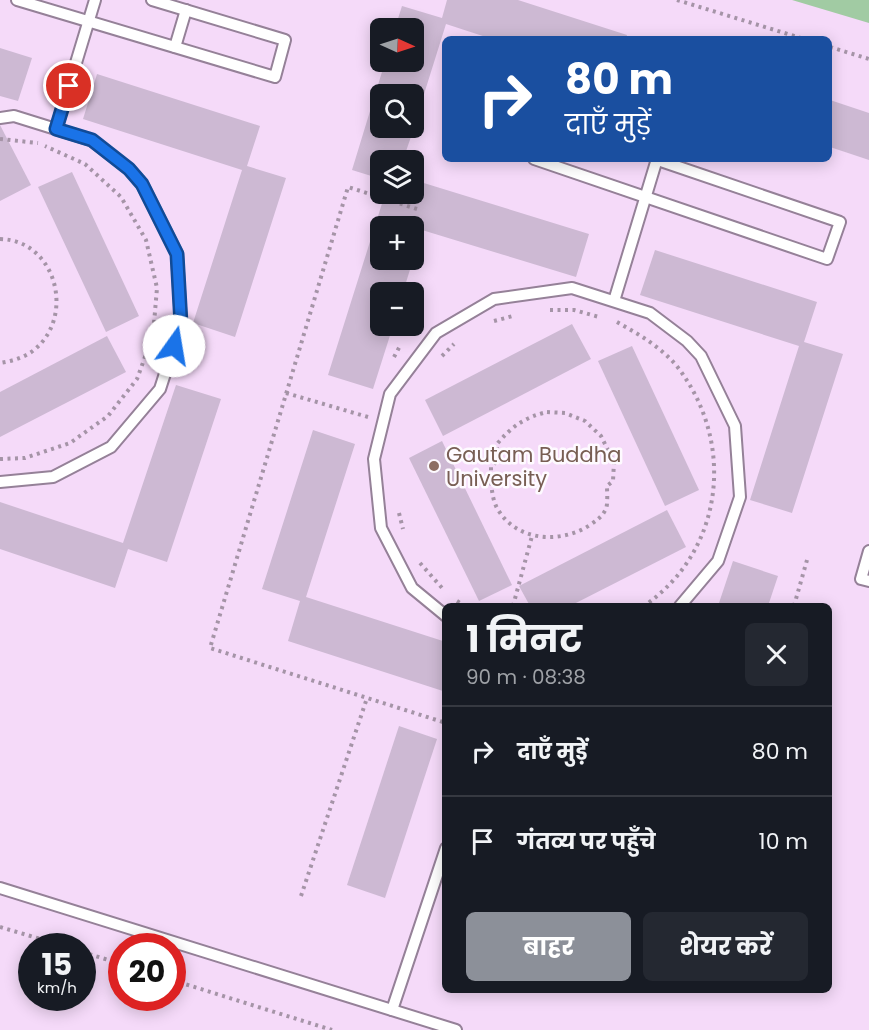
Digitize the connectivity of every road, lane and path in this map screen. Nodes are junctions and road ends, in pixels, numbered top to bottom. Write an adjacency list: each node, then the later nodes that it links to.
1 (16, 0): 5 (lane)
2 (95, 0): 7 (lane)
3 (152, 0): 6 (lane)
4 (677, 0): 8 (path)
5 (29, 2): 7 (lane)
6 (186, 10): 9 (lane); 9 (lane)
7 (88, 21): 9 (lane); 13 (lane)
8 (794, 36)
9 (175, 47)
10 (832, 48): 11 (path)
11 (869, 59)
12 (0, 118): 13 (lane)
13 (56, 129): 33 (lane)
14 (0, 139): 32 (path)
15 (543, 162): 18 (lane)
16 (655, 162): 18 (lane)
17 (665, 162): 18 (lane)
18 (645, 197): 21 (lane)
19 (417, 209): 30 (path)
20 (0, 239): 28 (path)
21 (614, 301): 44 (lane); 46 (lane)
22 (543, 310): 24 (path)
23 (523, 313): 26 (path)
24 (606, 319)
25 (616, 321): 43 (path)
26 (484, 326)
27 (457, 341): 29 (path)
28 (0, 363)
29 (435, 363)
30 (286, 393): 31 (path); 47 (path)
31 (372, 418)
32 (0, 459)
33 (0, 482)
34 (397, 507): 36 (path)
35 (532, 536): 35 (path); 42 (path)
36 (407, 537)
37 (869, 551): 40 (lane)
38 (416, 555): 41 (path)
39 (807, 560): 45 (path)
40 (869, 581)
41 (461, 603)
42 (514, 603)
43 (647, 603)
44 (683, 603)
45 (795, 603)
46 (442, 613)
47 (367, 698): 48 (path); 51 (path)
48 (442, 722)
49 (442, 860): 55 (lane)
50 (0, 888): 55 (lane)
51 (301, 896)
52 (0, 927): 53 (path)
53 (20, 933)
54 (186, 984): 56 (path)
55 (392, 1010): 57 (lane)
56 (333, 1030)
57 (456, 1030)

